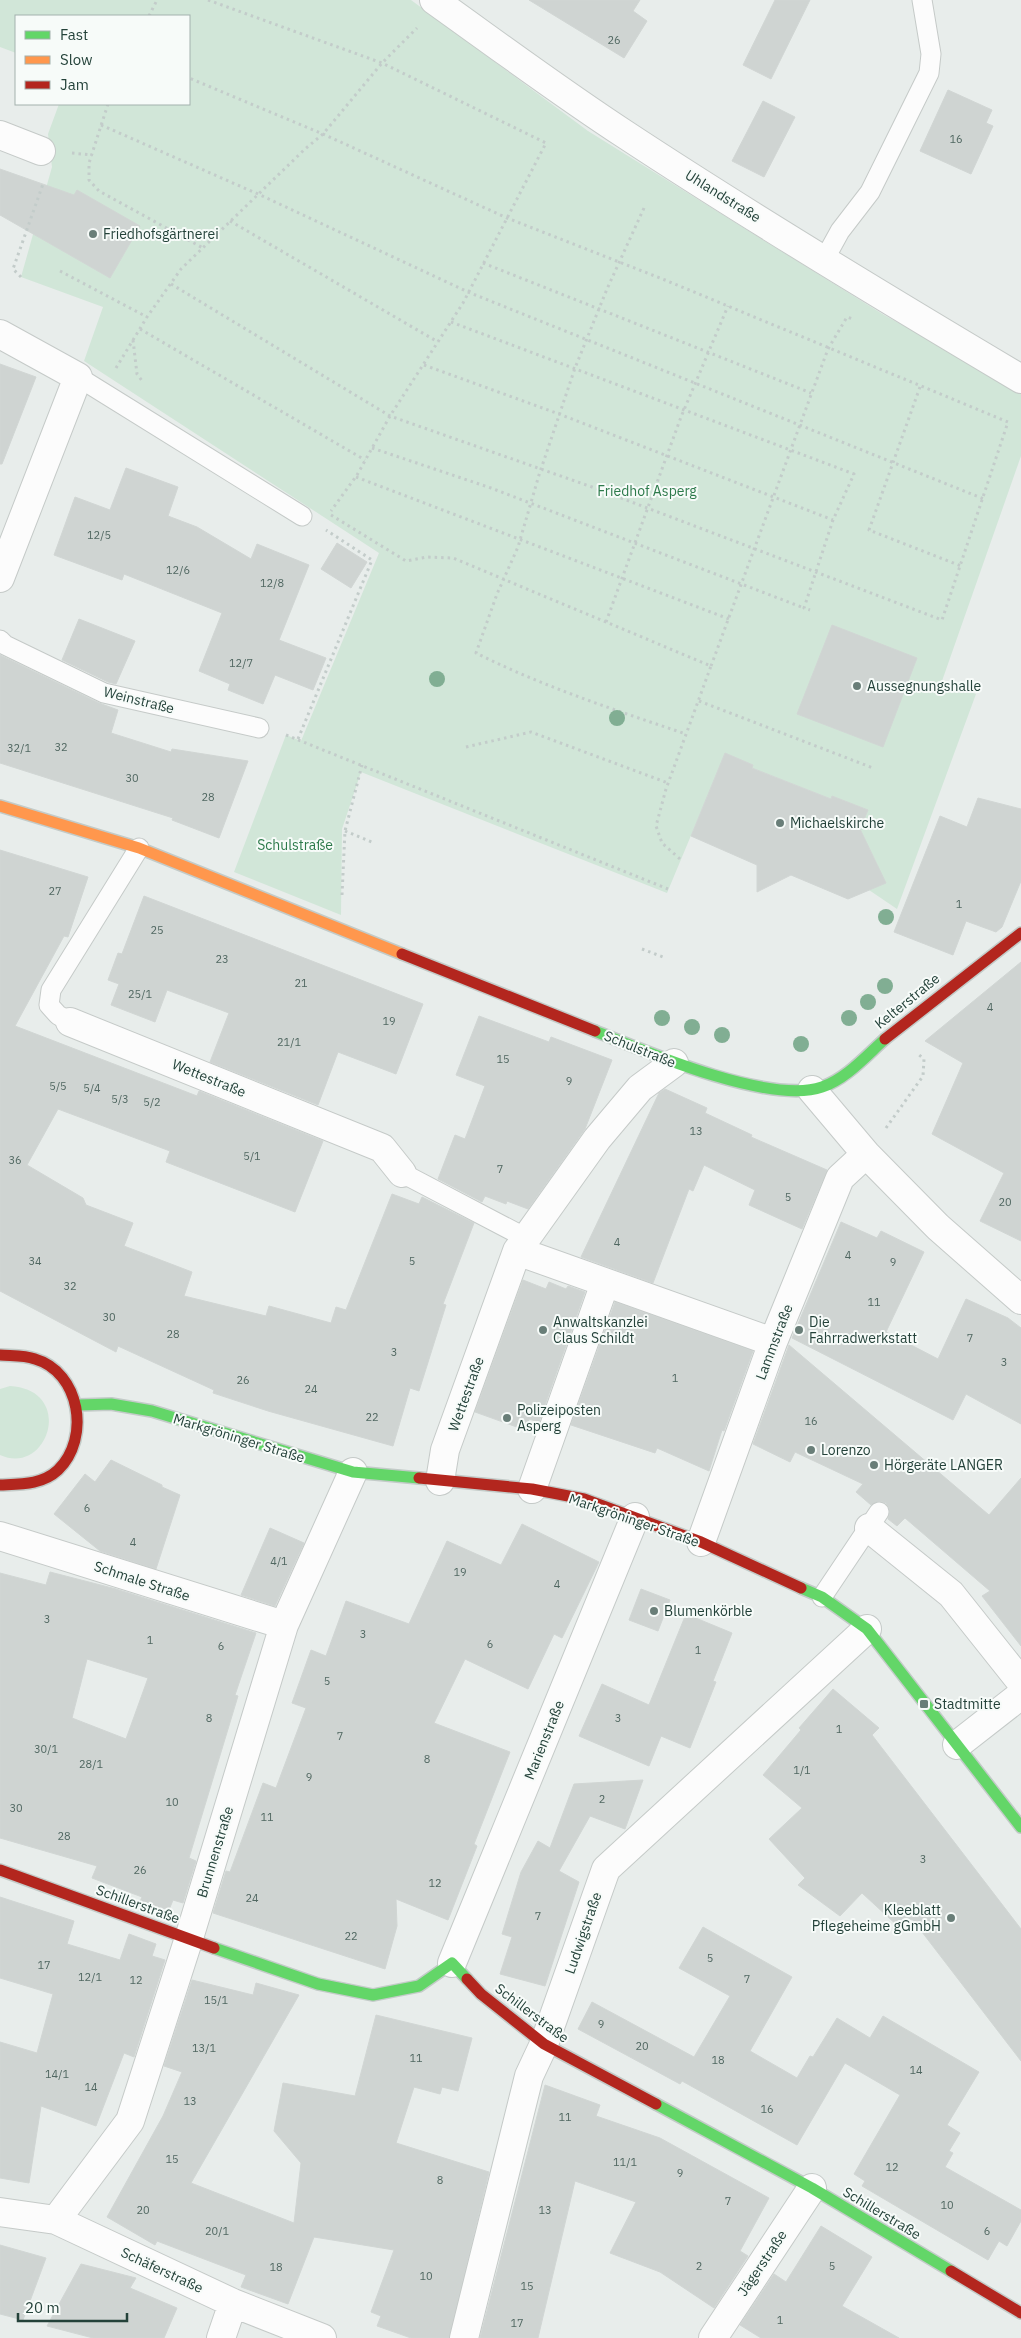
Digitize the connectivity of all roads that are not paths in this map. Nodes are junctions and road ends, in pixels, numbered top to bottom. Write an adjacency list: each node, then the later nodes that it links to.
1 (922, 0): 5 (lane)
2 (437, 2): 5 (street, Uhlandstraße)
3 (0, 135): 4 (street)
4 (42, 151)
5 (824, 260): 8 (street, Uhlandstraße)
6 (0, 334): 7 (street)
7 (78, 376): 9 (lane); 10 (street)
8 (1021, 379)
9 (302, 516)
10 (0, 578)
11 (0, 640): 12 (lane, Weinstraße)
12 (259, 728)
13 (0, 806): 14 (street, Schulstraße)
14 (139, 848): 16 (lane, Wettestraße); 17 (street, Schulstraße)
15 (1021, 933): 18 (street, Kelterstraße)
16 (70, 1022): 20 (street, Wettestraße)
17 (674, 1063): 18 (street, Schulstraße); 21 (street, Wettestraße)
18 (812, 1090): 19 (street)
19 (866, 1154): 23 (street); 24 (street, Lammstraße)
20 (402, 1172): 21 (lane, Wettestraße)
21 (522, 1245): 22 (street, Wettestraße); 28 (street, Wettestraße)
22 (605, 1284): 24 (street, Wettestraße); 30 (street)
23 (1021, 1300)
24 (773, 1342): 34 (street, Lammstraße)
25 (0, 1355): 26 (street)
26 (79, 1405): 27 (street, Markgröninger Straße); 29 (street)
27 (353, 1472): 28 (street, Markgröninger Straße); 36 (street, Brunnenstraße)
28 (440, 1481): 30 (street, Markgröninger Straße)
29 (0, 1485)
30 (532, 1489): 31 (street, Markgröninger Straße)
31 (635, 1517): 34 (street, Markgröninger Straße); 44 (street, Marienstraße)
32 (874, 1520): 35 (lane); 38 (street)
33 (0, 1536): 36 (street, Schmale Straße)
34 (701, 1542): 35 (street, Markgröninger Straße)
35 (822, 1597): 37 (street, Markgröninger Straße)
36 (284, 1625): 43 (street, Brunnenstraße)
37 (867, 1629): 40 (street, Markgröninger Straße); 45 (street, Ludwigstraße)
38 (1021, 1682)
39 (1021, 1695): 40 (street)
40 (957, 1745): 41 (street, Markgröninger Straße)
41 (1021, 1827)
42 (0, 1870): 43 (street, Schillerstraße)
43 (189, 1938): 44 (street, Schillerstraße); 48 (street, Brunnenstraße)
44 (452, 1963): 45 (street, Schillerstraße)
45 (544, 2044): 46 (street, Schillerstraße); 53 (street, Ludwigstraße)
46 (812, 2188): 50 (street, Schillerstraße); 54 (street, Jägerstraße)
47 (0, 2212): 48 (street, Schäferstraße)
48 (56, 2220): 49 (street, Schäferstraße)
49 (233, 2303): 51 (street); 52 (street, Schäferstraße)
50 (1021, 2313)
51 (221, 2338)
52 (322, 2338)
53 (464, 2338)
54 (713, 2338)

